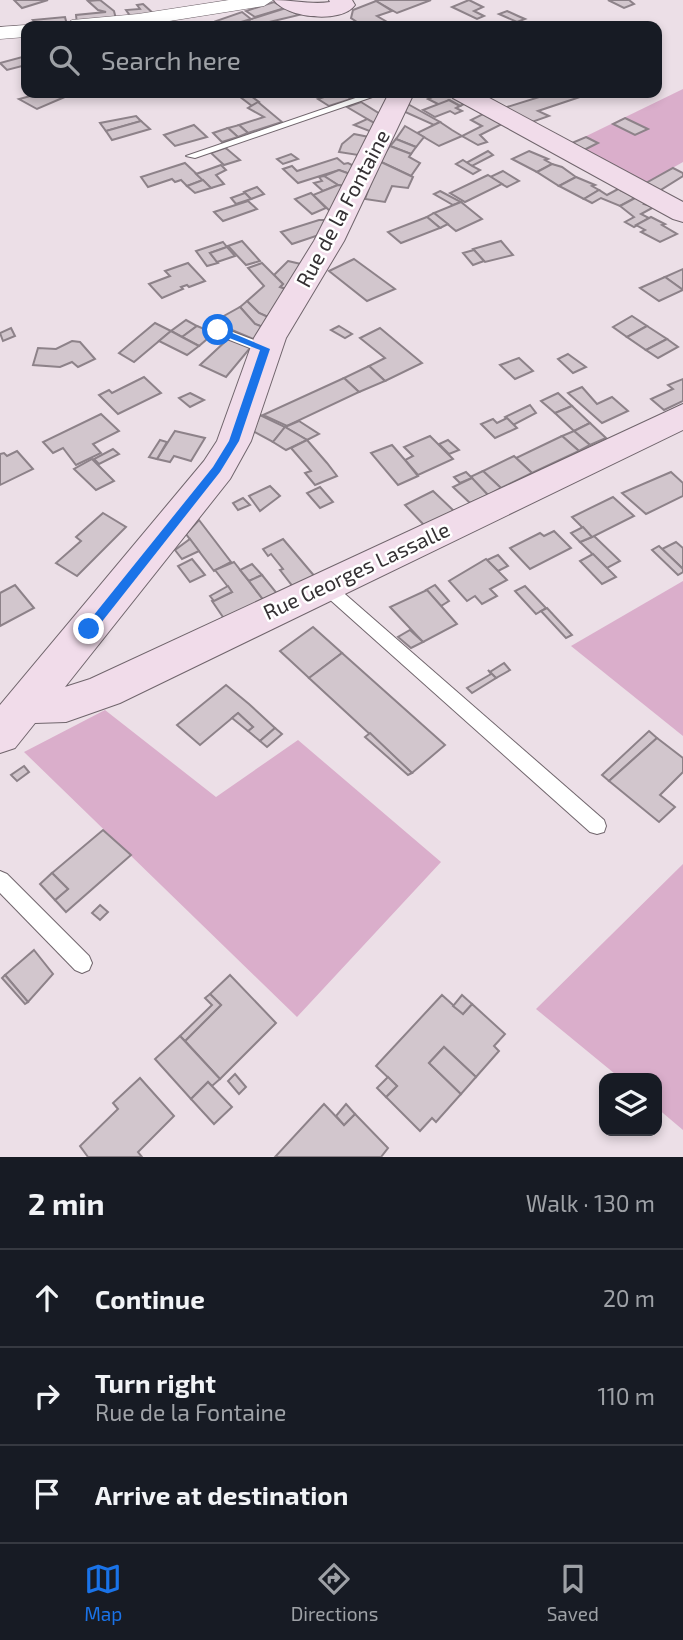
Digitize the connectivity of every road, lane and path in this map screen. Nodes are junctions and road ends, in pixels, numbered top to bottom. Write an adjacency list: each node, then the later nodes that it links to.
1 (264, 0): 4 (street)
2 (285, 0): 3 (street)
3 (343, 8)
4 (127, 21)
5 (21, 31): 6 (street)
6 (0, 33)
7 (364, 98): 10 (lane)
8 (399, 98): 13 (street, Rue de la Fontaine)
9 (472, 98): 11 (street)
10 (191, 156)
11 (683, 213)
12 (218, 330): 13 (lane)
13 (265, 349): 16 (street, Rue de la Fontaine)
14 (683, 416): 15 (street, Rue Georges Lassalle)
15 (324, 585): 16 (street, Rue Georges Lassalle); 17 (lane)
16 (13, 719)
17 (597, 826)
18 (0, 880): 19 (lane)
19 (82, 963)

